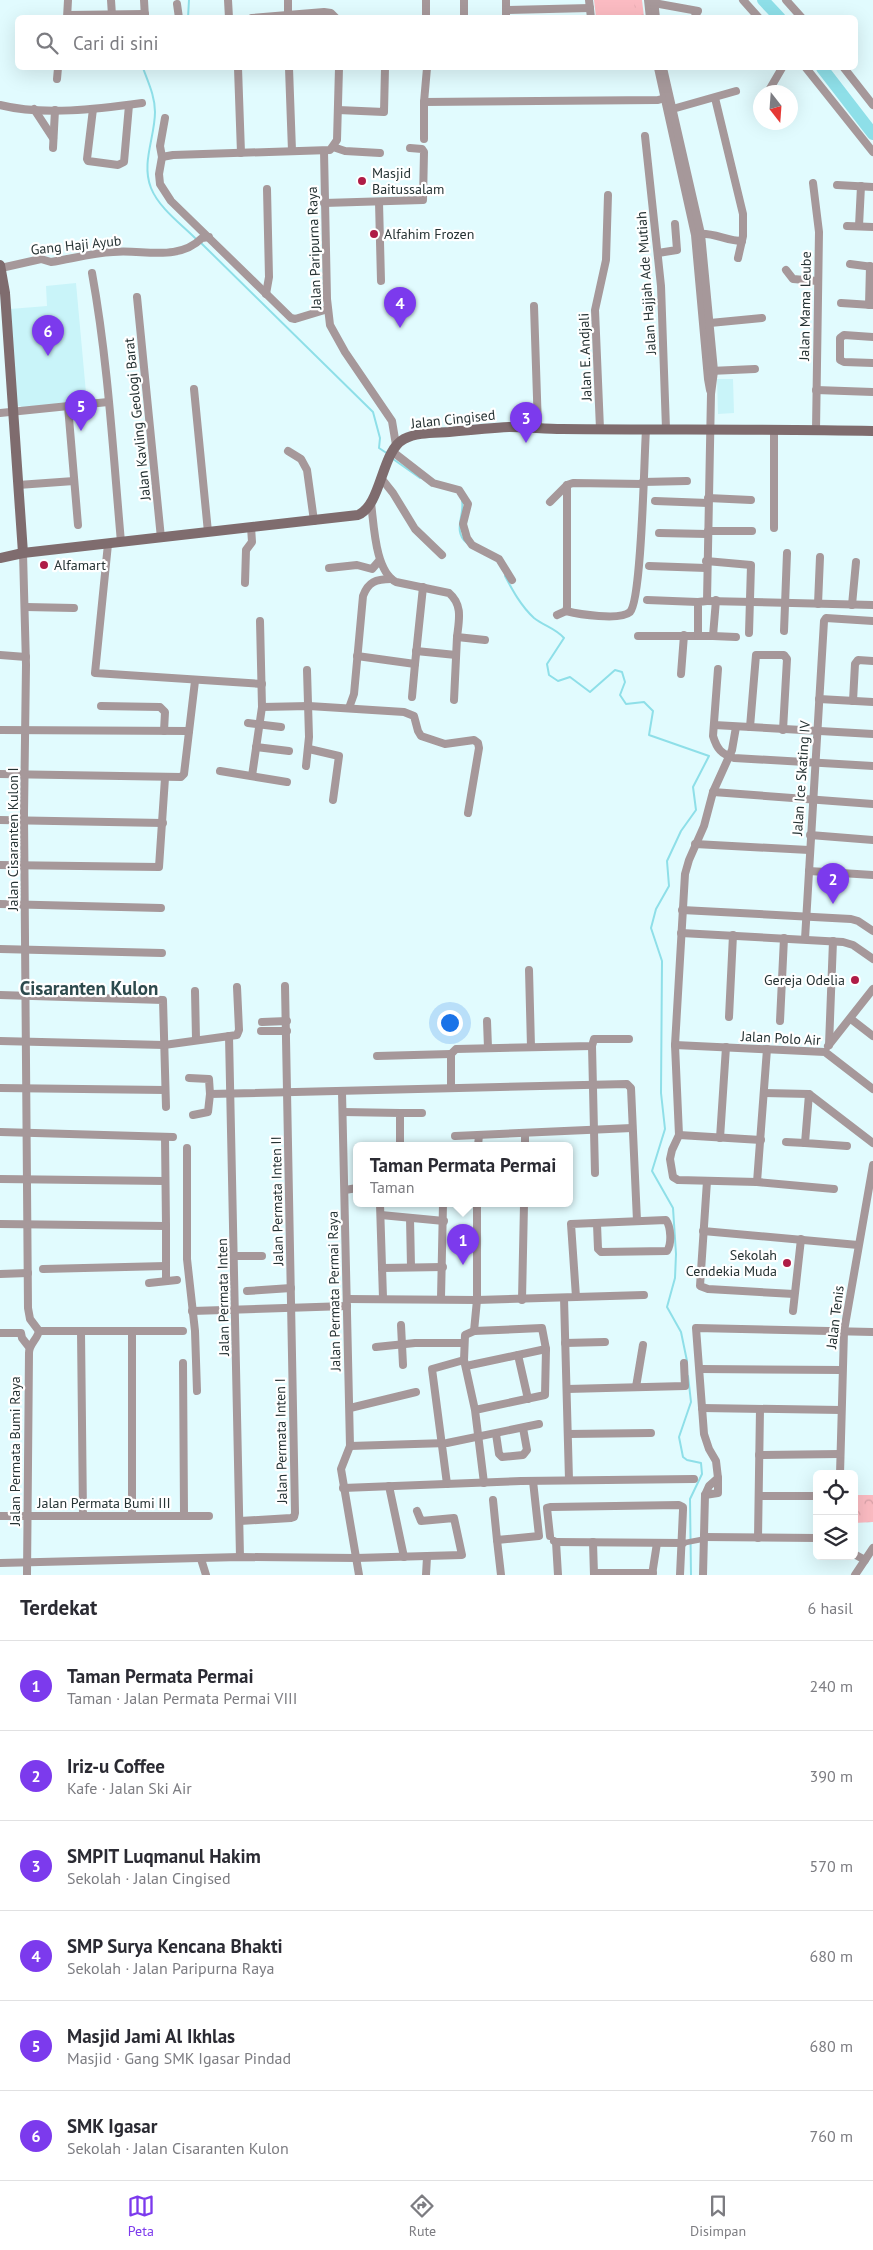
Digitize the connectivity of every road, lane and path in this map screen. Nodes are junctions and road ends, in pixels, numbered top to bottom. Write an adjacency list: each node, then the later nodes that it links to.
1 (68, 0): 16 (street)
2 (111, 0): 17 (street)
3 (144, 0): 18 (street)
4 (228, 0): 20 (street)
5 (288, 0): 21 (street)
6 (426, 0): 24 (street)
7 (464, 0): 25 (street)
8 (506, 0): 15 (street)
9 (743, 0): 29 (street)
10 (786, 0): 30 (street)
11 (652, 1): 26 (street); 27 (street); 28 (street)
12 (177, 4): 19 (street)
13 (590, 4): 14 (street)
14 (549, 13): 15 (street)
15 (506, 14)
16 (68, 15)
17 (112, 15)
18 (145, 15)
19 (179, 15)
20 (229, 15)
21 (288, 15)
22 (297, 15): 23 (street)
23 (332, 15)
24 (426, 15)
25 (464, 15)
26 (650, 15)
27 (655, 15)
28 (696, 15)
29 (757, 15)
30 (799, 15)
31 (58, 70): 41 (street)
32 (238, 70): 66 (street)
33 (289, 70): 63 (street)
34 (339, 70): 55 (street)
35 (385, 70): 55 (street)
36 (427, 70): 46 (street)
37 (661, 70): 44 (street)
38 (781, 70): 42 (street)
39 (808, 70): 65 (street)
40 (846, 70): 50 (street)
41 (56, 80)
42 (772, 85)
43 (736, 91): 45 (street)
44 (667, 98): 46 (street); 53 (street)
45 (715, 98): 53 (street); 83 (street)
46 (424, 102): 59 (street)
47 (142, 103): 49 (street)
48 (0, 105): 51 (street)
49 (128, 105): 52 (street); 52 (street)
50 (873, 105)
51 (34, 109): 54 (street); 58 (street)
52 (92, 109): 54 (street)
53 (670, 109): 81 (street)
54 (55, 110): 58 (street)
55 (338, 110): 60 (street)
56 (165, 118): 68 (street)
57 (645, 136): 84 (street, Jalan Hajjah Ade Mutiah)
58 (53, 138): 61 (street)
59 (424, 139)
60 (333, 147): 64 (street); 67 (street)
61 (53, 148)
62 (410, 148): 75 (street)
63 (292, 152): 64 (street); 66 (street)
64 (324, 152): 76 (street, Jalan Paripurna Raya)
65 (873, 152)
66 (241, 153): 68 (street)
67 (380, 154)
68 (162, 157): 82 (street)
69 (812, 183): 92 (street, Jalan Mama Leube)
70 (837, 185): 71 (street)
71 (861, 186): 72 (street); 79 (street)
72 (873, 187)
73 (268, 189): 93 (street)
74 (608, 196): 115 (street, Jalan E. Andjali)
75 (379, 202): 76 (street); 91 (street)
76 (324, 203): 99 (street, Jalan Paripurna Raya)
77 (675, 224): 84 (street)
78 (847, 226): 79 (street)
79 (859, 226): 80 (street)
80 (873, 227)
81 (698, 234): 83 (street); 95 (street)
82 (210, 238): 87 (street, Gang Haji Ayub); 93 (street)
83 (742, 241): 85 (street)
84 (658, 253): 118 (street, Jalan Hajjah Ade Mutiah)
85 (738, 258)
86 (850, 264): 88 (street)
87 (0, 266): 111 (main road)
88 (871, 266): 97 (street)
89 (786, 270): 92 (street)
90 (92, 273): 109 (street)
91 (381, 281)
92 (817, 281): 107 (street, Jalan Mama Leube)
93 (266, 294): 99 (street)
94 (137, 297): 142 (street, Jalan Kavling Geologi Barat)
95 (705, 303): 101 (street); 105 (street)
96 (841, 303): 97 (street)
97 (871, 305)
98 (534, 306): 113 (street)
99 (328, 310): 122 (street, Jalan Paripurna Raya)
100 (762, 318): 101 (street)
101 (710, 322): 105 (street)
102 (873, 337): 103 (street)
103 (873, 364)
104 (755, 369): 105 (street)
105 (710, 373): 114 (street)
106 (194, 389): 139 (street)
107 (816, 390): 108 (street); 119 (street, Jalan Mama Leube)
108 (873, 392)
109 (108, 402): 110 (street); 143 (street)
110 (68, 406): 111 (street); 124 (street)
111 (12, 412): 112 (street); 127 (main road)
112 (0, 413)
113 (538, 428): 115 (main road, Jalan Cingised); 122 (main road, Jalan Cingised)
114 (711, 428): 116 (main road, Jalan Cingised); 118 (main road, Jalan Cingised); 131 (street)
115 (600, 429): 117 (main road, Jalan Cingised)
116 (774, 429): 119 (main road, Jalan Cingised); 137 (street)
117 (646, 430): 118 (main road, Jalan Cingised); 126 (street)
118 (666, 430)
119 (816, 430): 120 (main road, Jalan Cingised)
120 (873, 431)
121 (288, 450): 134 (street)
122 (393, 452): 123 (main road); 157 (street)
123 (381, 478): 133 (main road); 147 (street)
124 (74, 481): 127 (street); 135 (street)
125 (687, 481): 126 (street)
126 (643, 483): 128 (street); 170 (street)
127 (18, 485): 145 (main road)
128 (567, 485): 132 (street); 170 (street)
129 (655, 500): 131 (street)
130 (751, 500): 131 (street)
131 (708, 501): 140 (street)
132 (550, 502)
133 (371, 503): 134 (main road); 150 (street)
134 (314, 521): 136 (main road)
135 (78, 525)
136 (251, 527): 139 (main road); 158 (street)
137 (774, 528)
138 (752, 531): 140 (street)
139 (208, 532): 142 (main road)
140 (707, 532): 141 (street); 152 (street)
141 (659, 533)
142 (162, 538): 143 (main road)
143 (121, 542): 144 (main road)
144 (108, 544): 145 (main road); 193 (street)
145 (23, 553): 149 (main road); 168 (street, Jalan Cisaranten Kulon I)
146 (787, 553): 164 (street)
147 (442, 555)
148 (820, 556): 165 (street)
149 (0, 558)
150 (379, 561): 154 (street); 155 (street); 156 (street)
151 (856, 562): 166 (street)
152 (706, 564): 153 (street); 162 (street); 163 (street)
153 (648, 566)
154 (329, 568)
155 (378, 579): 156 (street); 186 (street)
156 (391, 579): 159 (street)
157 (512, 580)
158 (245, 583)
159 (424, 587): 180 (street); 183 (street)
160 (647, 600): 162 (street)
161 (716, 600): 162 (street); 163 (street); 179 (street)
162 (702, 601): 178 (street)
163 (750, 602): 164 (street); 175 (street)
164 (784, 603): 165 (street); 174 (street)
165 (818, 604): 166 (street)
166 (852, 605): 167 (street)
167 (873, 605)
168 (26, 607): 169 (street); 187 (street, Jalan Cisaranten Kulon I)
169 (74, 608)
170 (566, 611): 171 (street)
171 (557, 615)
172 (260, 621): 194 (street)
173 (873, 621): 196 (street, Jalan Ice Skating IV)
174 (784, 631)
175 (749, 633)
176 (684, 635): 177 (street); 178 (street); 192 (street)
177 (638, 636)
178 (698, 636): 179 (street)
179 (713, 636): 181 (street)
180 (457, 637): 182 (street); 185 (street)
181 (736, 637)
182 (485, 640)
183 (416, 652): 185 (street); 189 (street)
184 (0, 655): 187 (street)
185 (456, 655): 197 (street)
186 (357, 656): 189 (street); 203 (street)
187 (26, 657): 212 (street, Jalan Cisaranten Kulon I)
188 (873, 661): 198 (street)
189 (414, 664): 195 (street)
190 (718, 669): 206 (street)
191 (307, 670): 201 (street)
192 (681, 674)
193 (195, 681): 194 (street); 214 (street)
194 (262, 684): 202 (street)
195 (412, 697)
196 (819, 699): 198 (street); 215 (street, Jalan Ice Skating IV)
197 (454, 700)
198 (854, 701): 199 (street)
199 (873, 702)
200 (100, 706): 213 (street)
201 (308, 706): 202 (street); 203 (street); 218 (street)
202 (262, 707): 205 (street)
203 (349, 708): 234 (street)
204 (248, 723): 205 (street)
205 (260, 724): 208 (street); 217 (street)
206 (714, 724): 207 (street); 220 (street)
207 (736, 726): 209 (street); 220 (street)
208 (281, 727)
209 (750, 727): 211 (street); 211 (street)
210 (0, 730): 212 (street)
211 (783, 730): 215 (street)
212 (26, 731): 213 (street); 226 (street, Jalan Cisaranten Kulon I)
213 (164, 731): 214 (street)
214 (189, 731): 228 (street)
215 (817, 731): 216 (street); 221 (street, Jalan Ice Skating IV)
216 (873, 734)
217 (256, 747): 219 (street); 227 (street)
218 (309, 748): 222 (street); 232 (street)
219 (290, 751)
220 (729, 756): 221 (street); 230 (street)
221 (814, 764): 223 (street); 231 (street, Jalan Ice Skating IV)
222 (306, 766)
223 (873, 766)
224 (220, 771): 227 (street)
225 (0, 774): 226 (street)
226 (25, 775): 228 (street); 236 (street, Jalan Cisaranten Kulon I)
227 (252, 776): 229 (street)
228 (165, 778): 237 (street)
229 (287, 782)
230 (713, 792): 231 (street); 240 (street)
231 (812, 799): 233 (street); 238 (street, Jalan Ice Skating IV)
232 (333, 800)
233 (873, 804)
234 (468, 814)
235 (0, 820): 236 (street)
236 (24, 821): 237 (street); 243 (street, Jalan Cisaranten Kulon I)
237 (163, 823): 243 (street)
238 (810, 835): 239 (street); 241 (street, Jalan Ice Skating IV)
239 (873, 840)
240 (695, 844): 241 (street); 249 (street)
241 (809, 850): 244 (street, Jalan Ice Skating IV)
242 (0, 865): 243 (street)
243 (24, 866): 247 (street, Jalan Cisaranten Kulon I)
244 (809, 871): 245 (street); 250 (street, Jalan Ice Skating IV)
245 (873, 874)
246 (0, 904): 247 (street)
247 (26, 905): 248 (street); 258 (street, Jalan Cisaranten Kulon I)
248 (161, 908)
249 (682, 910): 250 (street); 252 (street)
250 (806, 917): 251 (street); 255 (street, Jalan Ice Skating IV)
251 (873, 931)
252 (681, 933): 253 (street); 283 (street)
253 (733, 935): 254 (street); 268 (street)
254 (784, 938): 255 (street); 272 (street)
255 (805, 939): 256 (street)
256 (833, 941): 260 (street); 289 (street)
257 (0, 949): 258 (street)
258 (25, 950): 259 (street); 267 (street, Jalan Cisaranten Kulon I)
259 (162, 952)
260 (873, 960)
261 (529, 970): 285 (street)
262 (285, 986): 270 (street, Jalan Permata Inten II)
263 (237, 987): 276 (street)
264 (873, 989): 269 (street)
265 (195, 990): 279 (street)
266 (0, 995): 267 (street)
267 (26, 996): 281 (street, Jalan Cisaranten Kulon I); 282 (street)
268 (729, 1017)
269 (851, 1019): 277 (street); 289 (street)
270 (287, 1021): 273 (street); 275 (street, Jalan Permata Inten II)
271 (487, 1021): 287 (street)
272 (780, 1021)
273 (262, 1022)
274 (261, 1031): 275 (street)
275 (287, 1031): 299 (street, Jalan Permata Inten II)
276 (230, 1036): 279 (street); 303 (street, Jalan Permata Inten)
277 (873, 1036)
278 (629, 1039): 284 (street)
279 (196, 1040): 282 (street)
280 (0, 1041): 281 (street)
281 (26, 1041): 282 (street); 296 (street, Jalan Cisaranten Kulon I)
282 (164, 1045): 298 (street)
283 (675, 1045): 286 (street, Jalan Polo Air); 316 (street)
284 (592, 1046): 285 (street); 293 (street)
285 (531, 1047): 287 (street)
286 (726, 1047): 288 (street, Jalan Polo Air); 318 (street)
287 (488, 1048): 290 (street)
288 (766, 1049): 289 (street, Jalan Polo Air); 301 (street)
289 (827, 1049): 297 (street, Jalan Polo Air)
290 (451, 1054): 291 (street); 295 (street)
291 (377, 1056)
292 (189, 1078): 302 (street)
293 (593, 1085): 295 (street); 310 (street); 311 (street)
294 (0, 1088): 296 (street)
295 (452, 1088): 300 (street)
296 (25, 1089): 298 (street); 313 (street, Jalan Cisaranten Kulon I)
297 (873, 1089)
298 (165, 1090): 305 (street)
299 (288, 1092): 300 (street); 303 (street); 366 (street, Jalan Permata Inten II)
300 (342, 1092): 306 (street, Jalan Permata Permai Raya)
301 (764, 1093): 304 (street); 319 (street)
302 (210, 1094): 303 (street); 309 (street)
303 (231, 1094): 354 (street, Jalan Permata Inten)
304 (809, 1094): 324 (street); 325 (street)
305 (166, 1106)
306 (342, 1112): 307 (street); 337 (street, Jalan Permata Permai Raya)
307 (400, 1113): 308 (street); 320 (street)
308 (422, 1113)
309 (193, 1115)
310 (632, 1128): 311 (street); 346 (street)
311 (595, 1130): 314 (street); 329 (street)
312 (0, 1132): 313 (street)
313 (26, 1133): 331 (street, Jalan Cisaranten Kulon I); 332 (street)
314 (525, 1133): 315 (street); 322 (street)
315 (479, 1135): 317 (street); 321 (street)
316 (679, 1135): 318 (street); 333 (street)
317 (455, 1136)
318 (720, 1138): 319 (street)
319 (761, 1140): 334 (street)
320 (400, 1142)
321 (478, 1142)
322 (525, 1142)
323 (786, 1142): 324 (street)
324 (805, 1143): 326 (street)
325 (873, 1143)
326 (847, 1146)
327 (187, 1148): 378 (street)
328 (873, 1165): 338 (street, Jalan Tenis)
329 (595, 1173)
330 (0, 1179): 331 (street)
331 (26, 1180): 332 (street); 348 (street, Jalan Cisaranten Kulon I)
332 (165, 1181): 350 (street)
333 (707, 1181): 334 (street); 351 (street)
334 (757, 1182): 336 (street)
335 (353, 1189): 337 (street)
336 (834, 1189)
337 (345, 1190): 376 (street, Jalan Permata Permai Raya)
338 (870, 1193): 353 (street, Jalan Tenis)
339 (380, 1207): 343 (street)
340 (443, 1207): 345 (street)
341 (477, 1207): 374 (street)
342 (524, 1207): 375 (street)
343 (381, 1215): 344 (street); 359 (street)
344 (410, 1218): 345 (street); 357 (street)
345 (444, 1221): 358 (street)
346 (637, 1221): 349 (street); 349 (street)
347 (0, 1224): 348 (street)
348 (28, 1224): 350 (street); 361 (street, Jalan Cisaranten Kulon I)
349 (597, 1224): 370 (street)
350 (166, 1226): 356 (street)
351 (703, 1231): 352 (street); 368 (street)
352 (799, 1241): 353 (street); 368 (street)
353 (858, 1248): 388 (street, Jalan Tenis)
354 (235, 1256): 355 (street); 379 (street, Jalan Permata Inten)
355 (262, 1256)
356 (166, 1266): 360 (street); 364 (street)
357 (411, 1267): 358 (street); 359 (street)
358 (443, 1267): 372 (street)
359 (382, 1268): 371 (street)
360 (43, 1270)
361 (28, 1273): 362 (street); 381 (street, Jalan Cisaranten Kulon I)
362 (0, 1274)
363 (177, 1280): 364 (street)
364 (166, 1281): 365 (street)
365 (150, 1283)
366 (291, 1288): 367 (street); 377 (street, Jalan Permata Inten II)
367 (247, 1291)
368 (794, 1294): 380 (street)
369 (644, 1295): 370 (street)
370 (576, 1297): 373 (street)
371 (383, 1298): 372 (street); 376 (street)
372 (441, 1298): 374 (street)
373 (564, 1298): 375 (street); 394 (street)
374 (476, 1300): 375 (street); 387 (street)
375 (522, 1300)
376 (347, 1302): 377 (street); 412 (street, Jalan Permata Permai Raya)
377 (292, 1310): 379 (street); 447 (street, Jalan Permata Inten I)
378 (192, 1311): 379 (street); 409 (street)
379 (236, 1311): 447 (street, Jalan Permata Inten)
380 (793, 1311)
381 (30, 1318): 383 (street); 391 (street)
382 (401, 1325): 395 (street)
383 (39, 1331): 384 (street); 397 (street)
384 (81, 1331): 385 (street); 444 (street)
385 (132, 1331): 386 (street); 445 (street)
386 (183, 1331)
387 (474, 1331): 393 (street); 399 (street)
388 (844, 1331): 389 (street); 405 (street); 406 (street, Jalan Tenis)
389 (873, 1332)
390 (0, 1333): 391 (street)
391 (21, 1333): 397 (street)
392 (605, 1342): 394 (street)
393 (463, 1343): 395 (street); 402 (street)
394 (565, 1343): 408 (street)
395 (403, 1344): 398 (street); 404 (street)
396 (643, 1345): 407 (street)
397 (29, 1347): 443 (street, Jalan Permata Bumi Raya)
398 (376, 1347)
399 (546, 1349): 400 (street); 411 (street)
400 (518, 1355): 402 (street); 411 (street)
401 (183, 1363): 441 (street)
402 (465, 1363): 415 (street); 423 (street)
403 (684, 1363): 407 (street)
404 (403, 1365)
405 (700, 1369): 406 (street); 413 (street)
406 (842, 1370): 416 (street, Jalan Tenis)
407 (636, 1387): 408 (street)
408 (567, 1389): 421 (street)
409 (197, 1391)
410 (416, 1392): 412 (street)
411 (528, 1399): 415 (street)
412 (350, 1408): 424 (street, Jalan Permata Permai Raya)
413 (702, 1408): 414 (street); 452 (street)
414 (760, 1409): 416 (street); 426 (street)
415 (475, 1410): 422 (street)
416 (841, 1410): 425 (street, Jalan Tenis)
417 (539, 1424): 418 (street)
418 (523, 1428): 420 (street); 420 (street)
419 (651, 1433): 421 (street)
420 (496, 1434): 422 (street)
421 (568, 1434): 429 (street)
422 (479, 1437): 423 (street); 431 (street)
423 (441, 1443): 424 (street); 432 (street)
424 (350, 1446): 434 (street, Jalan Permata Permai Raya)
425 (840, 1454): 426 (street); 427 (street, Jalan Tenis)
426 (759, 1455): 435 (street)
427 (840, 1470)
428 (694, 1479): 429 (street)
429 (569, 1480): 430 (street)
430 (533, 1481): 431 (street); 438 (street)
431 (484, 1483): 432 (street)
432 (447, 1484): 433 (street)
433 (389, 1486): 434 (street); 461 (street)
434 (343, 1488): 463 (street, Jalan Permata Permai Raya)
435 (759, 1496): 436 (street); 450 (street)
436 (813, 1496)
437 (493, 1500): 453 (street)
438 (536, 1504): 439 (street); 448 (street)
439 (547, 1508): 449 (street); 456 (street)
440 (417, 1511): 462 (street)
441 (184, 1515): 445 (street, Jalan Permata Bumi III); 446 (street, Jalan Permata Bumi III)
442 (0, 1516): 443 (street, Jalan Permata Bumi III)
443 (27, 1516): 444 (street, Jalan Permata Bumi III); 466 (street, Jalan Permata Bumi Raya)
444 (83, 1516): 445 (street, Jalan Permata Bumi III)
445 (132, 1516)
446 (209, 1516)
447 (240, 1521): 460 (street, Jalan Permata Inten)
448 (539, 1536): 449 (street); 453 (street)
449 (550, 1536): 454 (street)
450 (758, 1538): 451 (street); 452 (street)
451 (813, 1538)
452 (702, 1539): 456 (street); 477 (street)
453 (497, 1540): 474 (street)
454 (556, 1542): 455 (street); 475 (street)
455 (593, 1542): 457 (street); 468 (street)
456 (687, 1542): 457 (street); 476 (street)
457 (656, 1543): 469 (street)
458 (873, 1548): 465 (street)
459 (858, 1556): 465 (street)
460 (240, 1557): 463 (street); 464 (street)
461 (404, 1557): 462 (street); 463 (street)
462 (427, 1557): 473 (street)
463 (356, 1558): 472 (street, Jalan Permata Permai Raya)
464 (201, 1559): 466 (street); 471 (street)
465 (865, 1560): 478 (street)
466 (27, 1563): 467 (street); 470 (street, Jalan Permata Bumi Raya)
467 (0, 1564)
468 (594, 1574): 469 (street)
469 (652, 1574)
470 (27, 1575)
471 (206, 1575)
472 (359, 1575)
473 (426, 1575)
474 (501, 1575)
475 (558, 1575)
476 (680, 1575)
477 (703, 1575)
478 (856, 1575)

